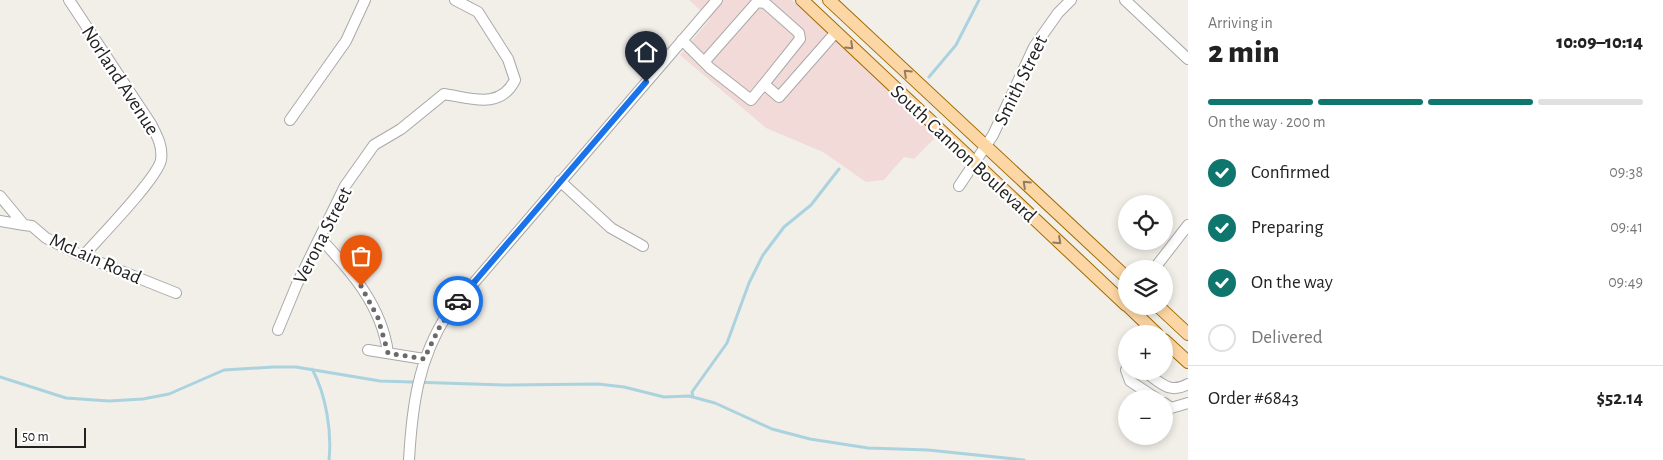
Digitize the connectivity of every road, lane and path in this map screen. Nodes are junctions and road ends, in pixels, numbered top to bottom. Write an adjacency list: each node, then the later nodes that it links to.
1 (69, 0): 25 (street, Norland Avenue)
2 (365, 0): 14 (street)
3 (455, 0): 23 (street, Verona Street)
4 (802, 0): 9 (main road, South Cannon Boulevard)
5 (829, 0): 15 (main road, South Cannon Boulevard, one-way to 5)
6 (1071, 0): 15 (street, Smith Street)
7 (1125, 0): 11 (street)
8 (710, 2): 10 (street)
9 (836, 32): 13 (street); 16 (main road, South Cannon Boulevard, one-way to 16)
10 (682, 40): 12 (street); 17 (street)
11 (1188, 59)
12 (704, 61): 13 (street); 13 (street)
13 (764, 84)
14 (290, 120)
15 (985, 146): 16 (street, Smith Street); 27 (main road, South Cannon Boulevard, one-way to 15)
16 (974, 163): 18 (street, Smith Street); 29 (main road, South Cannon Boulevard, one-way to 29)
17 (560, 181): 24 (street); 38 (street)
18 (959, 186)
19 (0, 196): 21 (street, McLain Road)
20 (0, 221): 21 (street)
21 (24, 225): 25 (street, McLain Road)
22 (1188, 225): 26 (street)
23 (320, 238): 33 (street, Verona Street); 37 (street)
24 (643, 246)
25 (83, 256): 28 (street, McLain Road)
26 (1161, 260)
27 (1118, 270)
28 (176, 293)
29 (1118, 298)
30 (1137, 315): 32 (main road, South Cannon Boulevard)
31 (1168, 315): 34 (main road)
32 (1147, 325)
33 (278, 330)
34 (1188, 334)
35 (1173, 348): 39 (main road)
36 (368, 350): 37 (street)
37 (388, 353): 38 (street)
38 (424, 359): 46 (street)
39 (1188, 362)
40 (1130, 380): 43 (street)
41 (1158, 380): 42 (street)
42 (1188, 384)
43 (1144, 390)
44 (1188, 403): 45 (street)
45 (1173, 407)
46 (410, 460)

